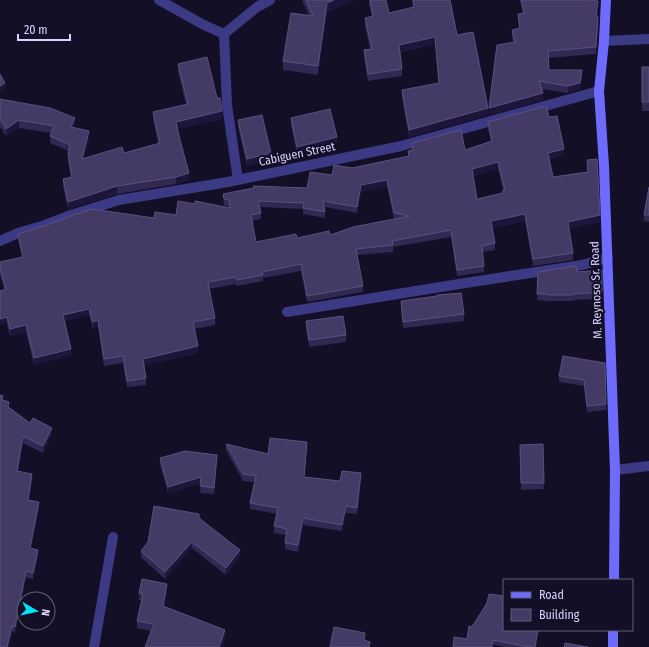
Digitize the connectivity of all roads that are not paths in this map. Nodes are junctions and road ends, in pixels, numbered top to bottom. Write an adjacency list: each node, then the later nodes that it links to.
1 (159, 0): 4 (street)
2 (270, 0): 4 (street)
3 (606, 0): 6 (street, M. Reynoso Sr. Road)
4 (224, 34): 8 (street)
5 (649, 39): 6 (street)
6 (604, 41): 7 (street, M. Reynoso Sr. Road)
7 (599, 91): 8 (street, Cabiguen Street); 10 (street, M. Reynoso Sr. Road)
8 (238, 180): 9 (street, Cabiguen Street)
9 (0, 241)
10 (608, 258): 11 (street); 13 (street, M. Reynoso Sr. Road)
11 (287, 312)
12 (649, 466): 13 (street)
13 (615, 470): 15 (street, M. Reynoso Sr. Road)
14 (113, 537): 17 (street)
15 (614, 579)
16 (614, 631): 18 (street)
17 (94, 647)
18 (613, 647)

